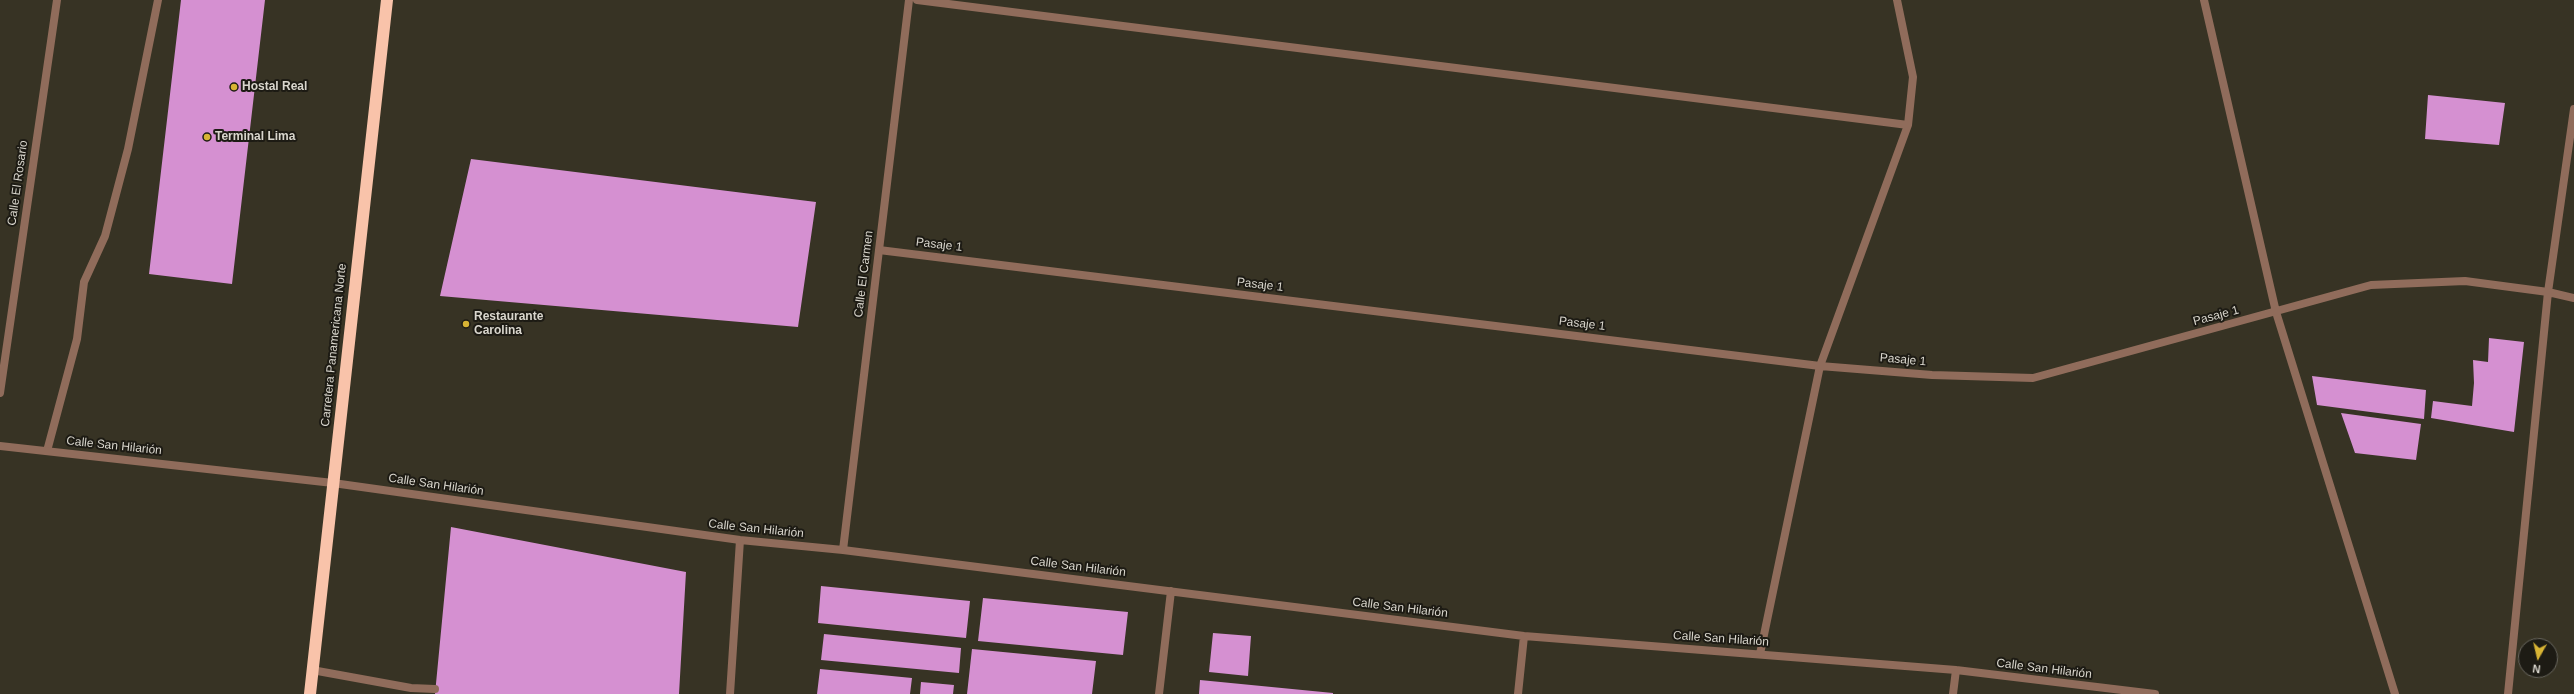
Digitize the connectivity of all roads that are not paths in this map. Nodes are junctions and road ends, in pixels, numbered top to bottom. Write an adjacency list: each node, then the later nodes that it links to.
1 (57, 0): 15 (street, Calle El Rosario)
2 (158, 0): 17 (street)
3 (387, 0): 18 (highway, Carretera Panamericana Norte)
4 (909, 0): 10 (street, Calle El Carmen)
5 (917, 0): 9 (street)
6 (1897, 0): 9 (street)
7 (2204, 0): 13 (street)
8 (2574, 109): 11 (street)
9 (1908, 125): 14 (street)
10 (879, 250): 14 (street, Pasaje 1); 20 (street, Calle El Carmen)
11 (2548, 292): 12 (street, Pasaje 1); 13 (street, Pasaje 1); 34 (street)
12 (2574, 298)
13 (2276, 312): 14 (street, Pasaje 1); 33 (street)
14 (1820, 366): 23 (street)
15 (0, 393)
16 (0, 446): 17 (street, Calle San Hilarión)
17 (47, 451): 18 (street, Calle San Hilarión)
18 (333, 483): 19 (street, Calle San Hilarión); 24 (highway, Carretera Panamericana Norte)
19 (740, 540): 20 (street, Calle San Hilarión); 28 (street)
20 (843, 550): 21 (street, Calle San Hilarión)
21 (1170, 591): 22 (street, Calle San Hilarión); 29 (street)
22 (1524, 636): 23 (street, Calle San Hilarión); 30 (street)
23 (1760, 654): 25 (street, Calle San Hilarión)
24 (312, 670): 26 (street); 27 (highway, Carretera Panamericana Norte)
25 (1956, 670): 31 (street); 32 (street, Calle San Hilarión)
26 (435, 689)
27 (310, 694)
28 (730, 694)
29 (1159, 694)
30 (1518, 694)
31 (1953, 694)
32 (2155, 694)
33 (2395, 694)
34 (2508, 694)

